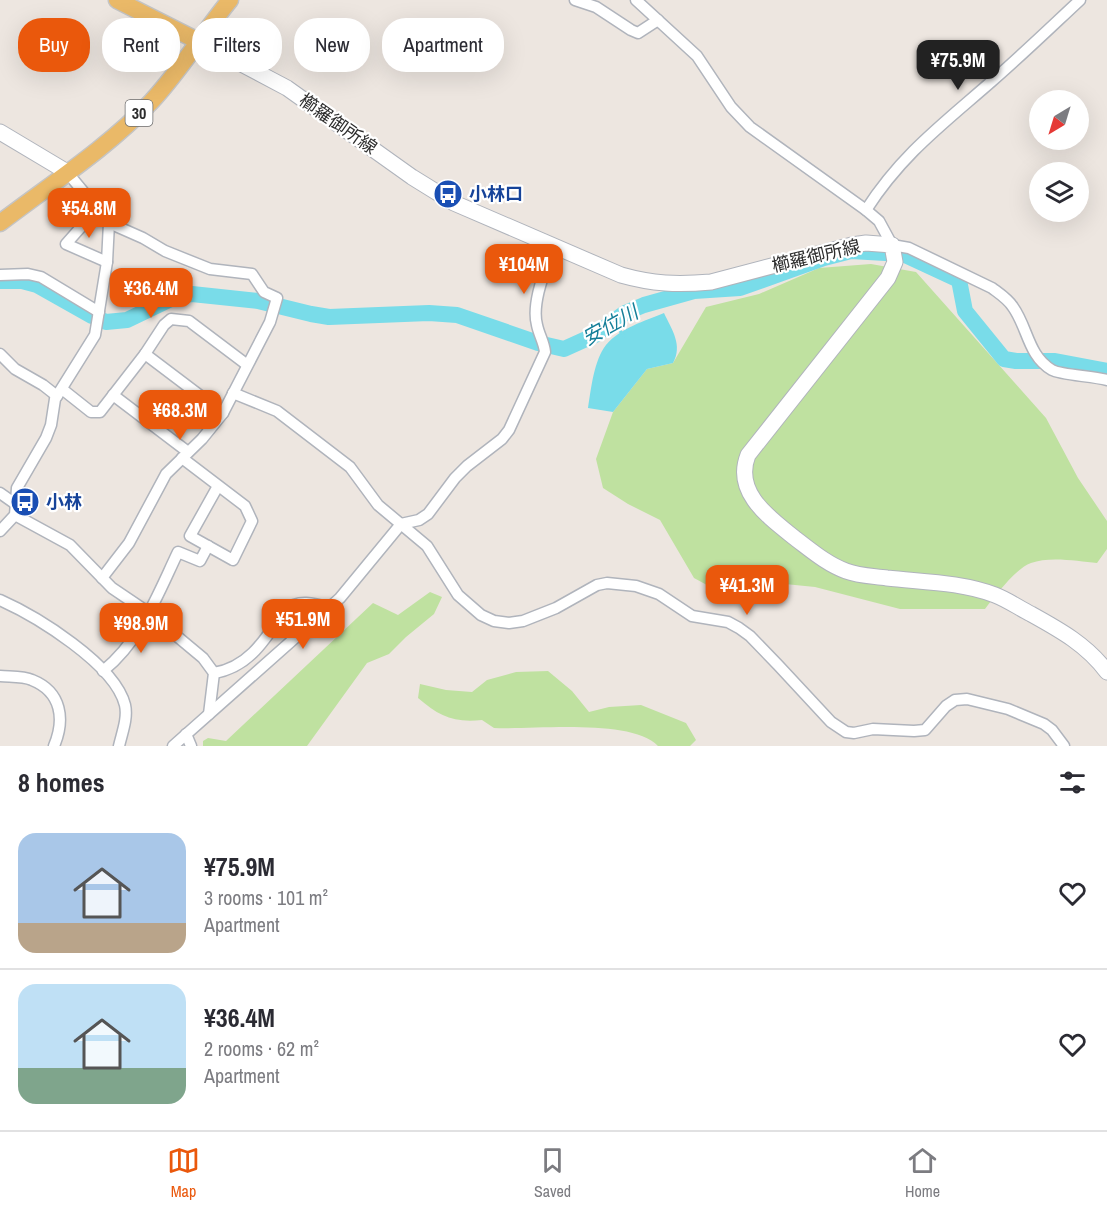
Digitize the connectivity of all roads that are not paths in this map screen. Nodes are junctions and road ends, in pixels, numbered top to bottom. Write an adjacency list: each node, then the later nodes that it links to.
1 (117, 0): 8 (main road)
2 (230, 0): 6 (main road, 30)
3 (574, 0): 7 (street)
4 (636, 0): 7 (street)
5 (1080, 0): 14 (street)
6 (216, 18)
7 (658, 20): 14 (street)
8 (192, 38)
9 (192, 49): 12 (main road, 30)
10 (257, 72): 17 (main road, 櫛羅御所線)
11 (0, 132): 12 (main road)
12 (67, 172): 13 (street); 16 (main road, 30)
13 (96, 210): 15 (street); 19 (street)
14 (866, 210): 18 (street)
15 (109, 223): 19 (street); 24 (street)
16 (0, 224)
17 (553, 247): 18 (main road, 櫛羅御所線); 34 (street)
18 (893, 252): 25 (street); 42 (main road)
19 (107, 262): 21 (street)
20 (0, 275): 21 (street)
21 (99, 312): 26 (street)
22 (0, 354): 26 (street)
23 (145, 354): 24 (street); 28 (street); 29 (street)
24 (246, 364): 27 (street)
25 (1107, 381)
26 (60, 393): 28 (street); 33 (street)
27 (233, 393): 29 (street); 34 (street)
28 (113, 395): 30 (street)
29 (223, 413): 30 (street)
30 (185, 455): 31 (street); 37 (street)
31 (218, 486): 36 (street); 36 (street)
32 (0, 493): 33 (street)
33 (16, 510): 35 (street); 37 (street)
34 (401, 524): 39 (street); 51 (street)
35 (0, 531)
36 (208, 546): 40 (street)
37 (102, 578): 40 (street)
38 (0, 600): 41 (street)
39 (329, 608): 43 (street); 45 (street)
40 (149, 613): 41 (street); 43 (street)
41 (103, 671): 48 (street)
42 (1107, 672)
43 (214, 673): 45 (street)
44 (0, 676): 47 (street)
45 (208, 714): 46 (street)
46 (186, 734): 49 (street); 50 (street)
47 (54, 746)
48 (119, 746)
49 (173, 746)
50 (191, 746)
51 (1064, 746)

